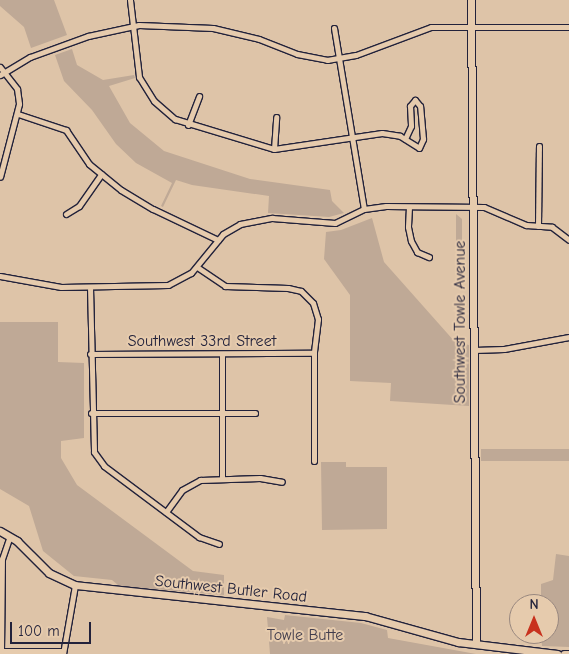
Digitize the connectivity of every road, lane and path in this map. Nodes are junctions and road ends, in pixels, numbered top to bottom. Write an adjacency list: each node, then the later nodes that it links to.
1 (130, 0): 3 (street)
2 (471, 0): 6 (main road, Southwest Towle Avenue)
3 (131, 26): 7 (street); 9 (street); 13 (street)
4 (569, 27): 6 (street)
5 (334, 28): 7 (street)
6 (471, 28): 7 (street); 21 (main road, Southwest Towle Avenue)
7 (340, 59): 14 (street)
8 (0, 67): 9 (street)
9 (2, 74): 11 (street)
10 (198, 96): 13 (street)
11 (18, 114): 18 (street); 19 (street)
12 (276, 117): 17 (street)
13 (188, 125): 17 (street)
14 (352, 137): 15 (street); 17 (street); 22 (street)
15 (405, 139): 15 (street)
16 (539, 146): 24 (street)
17 (274, 149)
18 (101, 174): 23 (street); 25 (street)
19 (0, 177)
20 (409, 207): 21 (street); 22 (street); 27 (street)
21 (473, 207): 24 (street); 32 (main road, Southwest Towle Avenue)
22 (364, 209): 25 (street)
23 (66, 214)
24 (538, 226): 26 (street)
25 (218, 240): 28 (street)
26 (569, 240)
27 (430, 257)
28 (197, 267): 30 (street); 33 (street)
29 (0, 276): 30 (street)
30 (90, 287): 34 (street)
31 (569, 337): 32 (street)
32 (474, 350): 48 (main road, Southwest Towle Avenue)
33 (314, 353): 35 (street, Southwest 33rd Street); 39 (street)
34 (90, 354): 35 (street, Southwest 33rd Street); 36 (street)
35 (222, 354): 37 (street)
36 (91, 413): 37 (street); 42 (street)
37 (222, 413): 38 (street); 40 (street)
38 (255, 413)
39 (314, 461)
40 (222, 479): 41 (street); 42 (street)
41 (282, 482)
42 (166, 512): 45 (street)
43 (0, 531): 44 (main road, Southwest Butler Road)
44 (10, 536): 46 (main road, Southwest Butler Road); 47 (street)
45 (219, 544)
46 (75, 585): 48 (main road, Southwest Butler Road); 50 (street)
47 (0, 594): 49 (street)
48 (476, 644): 51 (main road, Southwest Butler Road)
49 (0, 651): 50 (street)
50 (63, 652)
51 (557, 654)
52 (564, 654): 53 (main road)
53 (569, 654)

